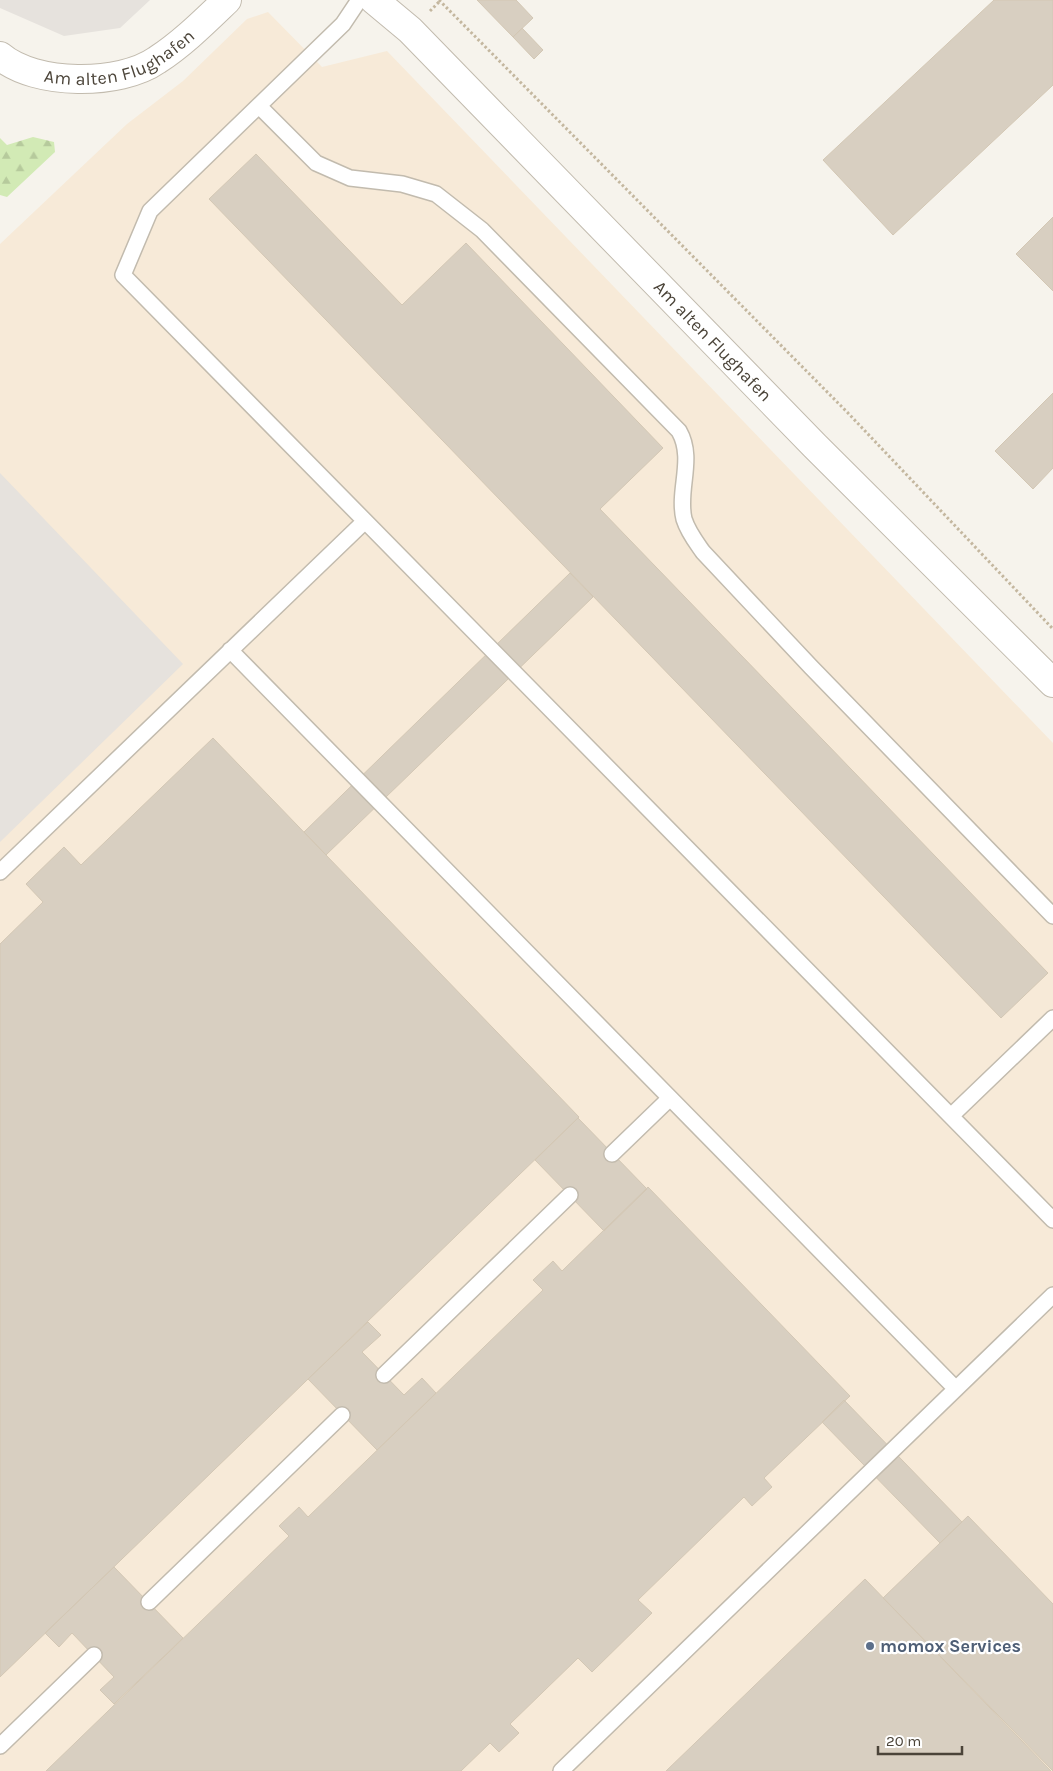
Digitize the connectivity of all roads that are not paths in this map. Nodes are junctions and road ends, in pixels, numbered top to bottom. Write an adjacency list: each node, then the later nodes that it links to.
1 (227, 0): 4 (street, Am alten Flughafen)
2 (359, 0): 5 (lane)
3 (374, 0): 8 (street, Am alten Flughafen)
4 (0, 56)
5 (259, 106): 6 (lane); 10 (lane)
6 (365, 521): 7 (lane); 13 (lane)
7 (230, 650): 9 (lane); 12 (lane)
8 (1053, 683)
9 (0, 872)
10 (1053, 916)
11 (1053, 1018): 13 (lane)
12 (670, 1098): 14 (lane); 19 (lane)
13 (951, 1116): 16 (lane)
14 (612, 1154)
15 (570, 1195): 18 (lane)
16 (1053, 1220)
17 (1053, 1295): 19 (lane)
18 (384, 1375)
19 (956, 1389): 24 (lane)
20 (342, 1415): 21 (lane)
21 (149, 1602)
22 (94, 1655): 23 (lane)
23 (0, 1746)
24 (561, 1771)

